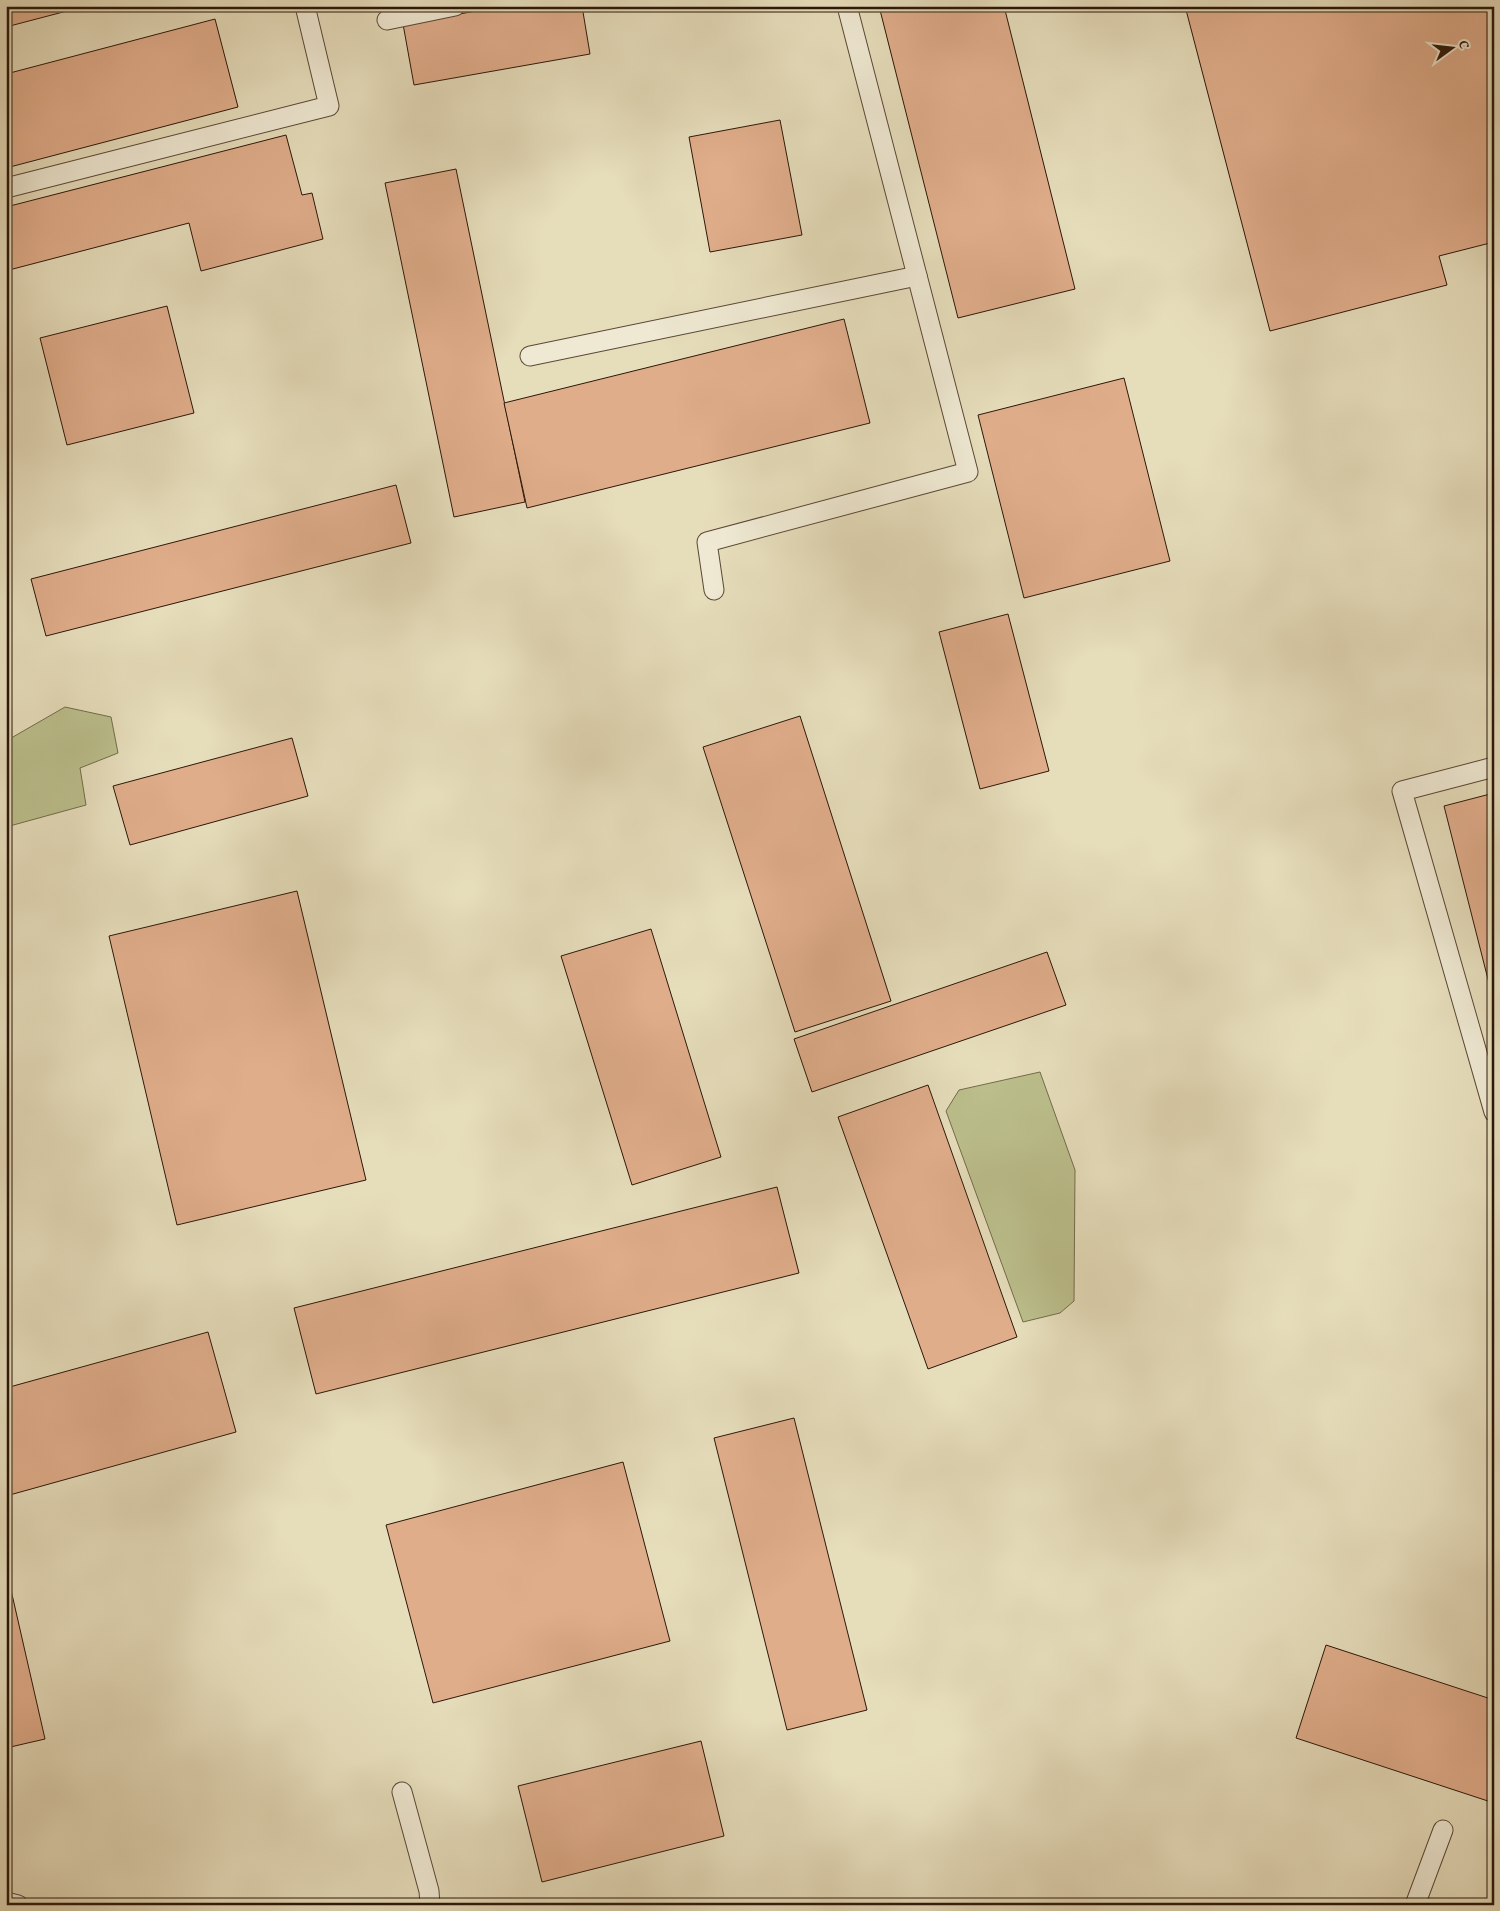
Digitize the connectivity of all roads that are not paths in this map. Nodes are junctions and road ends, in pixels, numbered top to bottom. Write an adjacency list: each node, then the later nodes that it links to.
1 (305, 6): 5 (lane)
2 (455, 6): 4 (lane)
3 (847, 6): 6 (lane)
4 (387, 20)
5 (6, 188)
6 (916, 276): 7 (lane); 8 (lane)
7 (530, 356)
8 (714, 590)
9 (1494, 767): 10 (lane)
10 (1494, 1112)
11 (402, 1792): 15 (lane)
12 (1443, 1830): 16 (lane)
13 (6, 1902): 14 (lane)
14 (18, 1905)
15 (430, 1905)
16 (1415, 1905)

